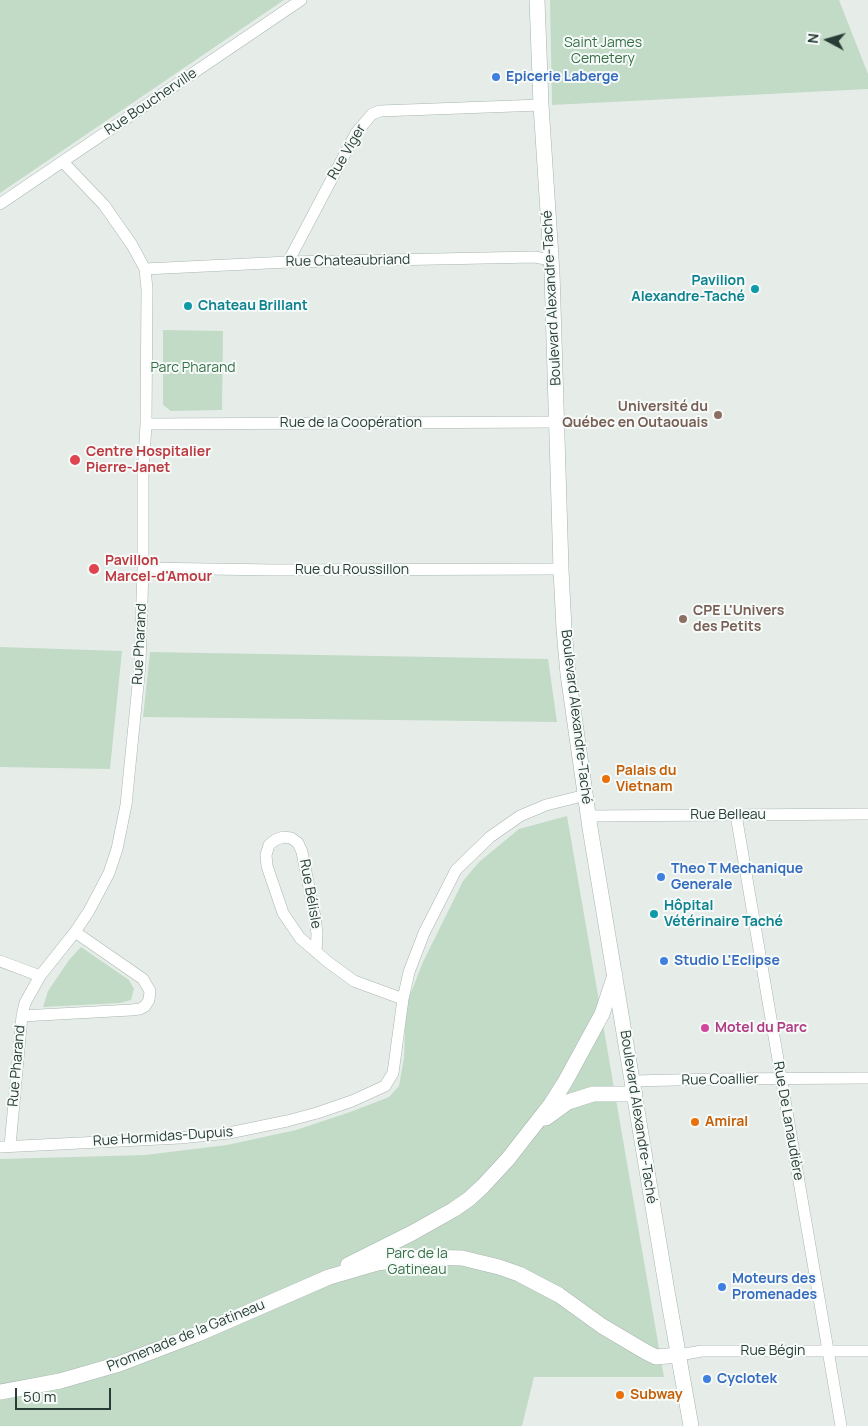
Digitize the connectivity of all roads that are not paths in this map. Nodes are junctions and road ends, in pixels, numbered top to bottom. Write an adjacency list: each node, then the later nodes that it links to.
1 (301, 0): 4 (street, Rue Boucherville)
2 (537, 0): 3 (main road, Boulevard Alexandre-Taché)
3 (541, 105): 6 (main road, Boulevard Alexandre-Taché); 7 (street, Rue Viger)
4 (64, 162): 5 (street, Rue Boucherville); 8 (street, Rue Pharand)
5 (0, 204)
6 (551, 260): 7 (street, Rue Chateaubriand); 9 (main road, Boulevard Alexandre-Taché)
7 (288, 262): 8 (street, Rue Chateaubriand)
8 (145, 269): 10 (street, Rue Pharand)
9 (557, 422): 10 (street, Rue de la Coopération); 12 (main road, Boulevard Alexandre-Taché)
10 (146, 424): 11 (street, Rue Pharand)
11 (144, 568): 12 (street, Rue du Roussillon); 17 (street, Rue Pharand)
12 (561, 569): 13 (main road, Boulevard Alexandre-Taché)
13 (586, 795): 15 (main road, Boulevard Alexandre-Taché); 22 (street, Rue Hormidas-Dupuis)
14 (868, 814): 16 (street, Rue Belleau)
15 (589, 816): 16 (street, Rue Belleau); 20 (main road, Boulevard Alexandre-Taché)
16 (736, 816): 25 (street, Rue De Lanaudière)
17 (75, 932): 21 (street, Rue Pharand); 23 (street, Rue Pharand)
18 (316, 952): 18 (street, Rue Bélisle); 22 (street, Rue Bélisle)
19 (0, 961): 21 (street)
20 (615, 975): 26 (main road, Boulevard Alexandre-Taché); 27 (main road, Promenade de la Gatineau)
21 (40, 976): 23 (street, Rue Pharand)
22 (403, 999): 28 (street, Rue Hormidas-Dupuis)
23 (22, 1016): 28 (street, Rue Pharand)
24 (868, 1078): 25 (street, Rue Coallier)
25 (781, 1079): 26 (street, Rue Coallier); 31 (street, Rue De Lanaudière)
26 (634, 1088): 27 (main road, Promenade de la Gatineau); 32 (main road, Boulevard Alexandre-Taché)
27 (530, 1130): 29 (main road, Promenade de la Gatineau)
28 (5, 1147)
29 (311, 1284): 32 (main road, Promenade de la Gatineau); 33 (main road, Promenade de la Gatineau)
30 (868, 1350): 31 (street, Rue Bégin)
31 (828, 1351): 32 (street, Rue Bégin); 35 (street, Rue De Lanaudière)
32 (679, 1355): 34 (main road, Boulevard Alexandre-Taché)
33 (0, 1392)
34 (691, 1426)
35 (841, 1426)

